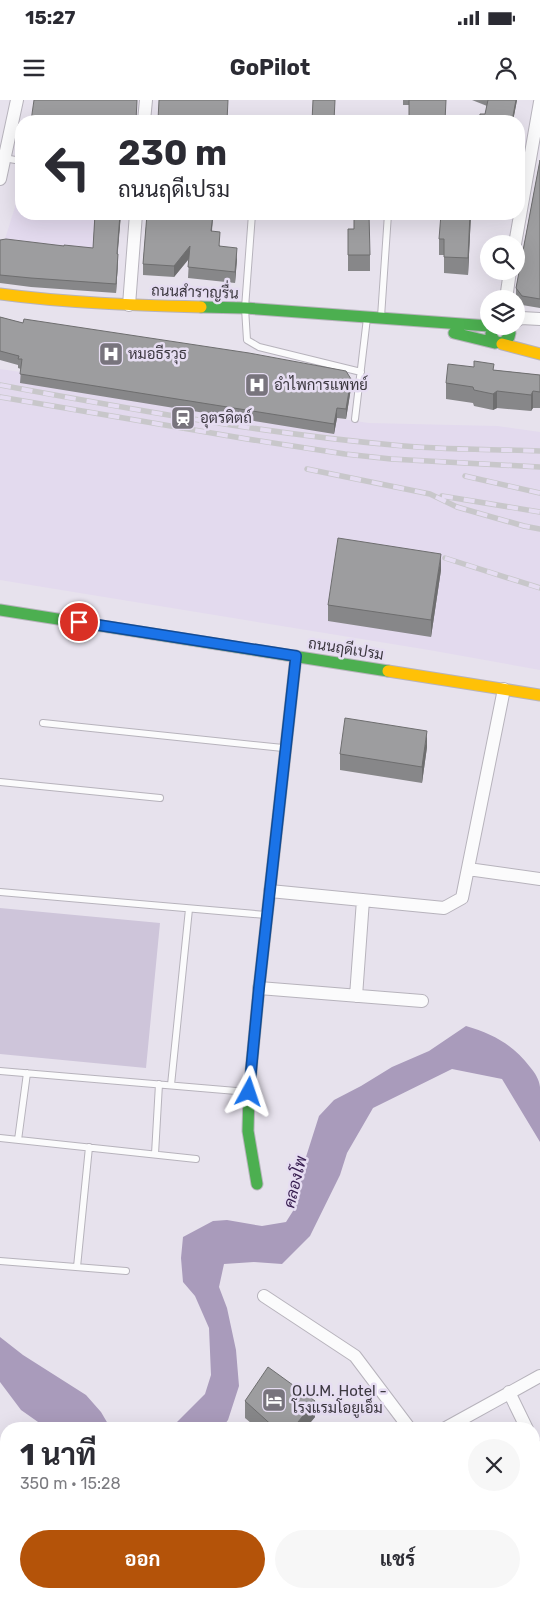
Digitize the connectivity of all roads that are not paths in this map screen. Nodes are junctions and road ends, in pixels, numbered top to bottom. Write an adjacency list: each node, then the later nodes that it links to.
1 (17, 100): 5 (street)
2 (146, 100): 4 (street)
3 (540, 102): 8 (street)
4 (145, 115)
5 (2, 158): 6 (lane); 7 (street)
6 (15, 160)
7 (0, 179)
8 (525, 187)
9 (136, 220): 15 (street)
10 (252, 220): 16 (lane)
11 (388, 220): 18 (lane)
12 (519, 220): 13 (street)
13 (517, 235)
14 (0, 294): 15 (street, ถนนสำราญรื่น)
15 (129, 305): 16 (street, ถนนสำราญรื่น)
16 (245, 308): 17 (street, ถนนสำราญรื่น); 26 (lane)
17 (367, 317): 18 (street, ถนนสำราญรื่น); 26 (lane)
18 (385, 318): 21 (street, ถนนสำราญรื่น); 24 (street, ถนนสำราญรื่น)
19 (525, 318): 20 (street)
20 (540, 319)
21 (480, 325)
22 (491, 335): 24 (street)
23 (510, 335): 24 (street)
24 (499, 343): 25 (street, ถนนสำราญรื่น)
25 (540, 354)
26 (361, 372): 27 (lane)
27 (355, 419)
28 (0, 610): 29 (street, ถนนฤดีเปรม)
29 (296, 656): 30 (street, ถนนฤดีเปรม); 33 (street)
30 (504, 689): 31 (street, ถนนฤดีเปรม); 36 (street)
31 (540, 695)
32 (43, 723): 33 (lane)
33 (286, 748): 38 (street)
34 (0, 782): 35 (lane)
35 (160, 798)
36 (468, 869): 37 (street); 40 (street)
37 (540, 879)
38 (270, 891): 40 (street); 42 (street)
39 (0, 892): 41 (lane)
40 (363, 900): 44 (street)
41 (189, 909): 42 (lane); 49 (lane)
42 (267, 916): 43 (street)
43 (259, 988): 44 (street); 50 (street)
44 (356, 996): 45 (street)
45 (422, 1001)
46 (0, 1070): 47 (lane)
47 (27, 1073): 48 (lane); 52 (lane)
48 (159, 1084): 49 (lane); 54 (lane)
49 (171, 1085): 50 (lane)
50 (249, 1092): 56 (street)
51 (0, 1138): 52 (lane)
52 (18, 1140): 53 (lane)
53 (89, 1147): 54 (lane); 58 (lane)
54 (155, 1154): 55 (lane)
55 (196, 1159)
56 (258, 1184)
57 (0, 1260): 58 (lane)
58 (76, 1267): 59 (lane)
59 (126, 1271)
60 (264, 1296): 63 (street)
61 (540, 1376): 62 (street)
62 (509, 1392): 64 (street); 65 (street)
63 (405, 1422)
64 (456, 1422)
65 (524, 1422)

